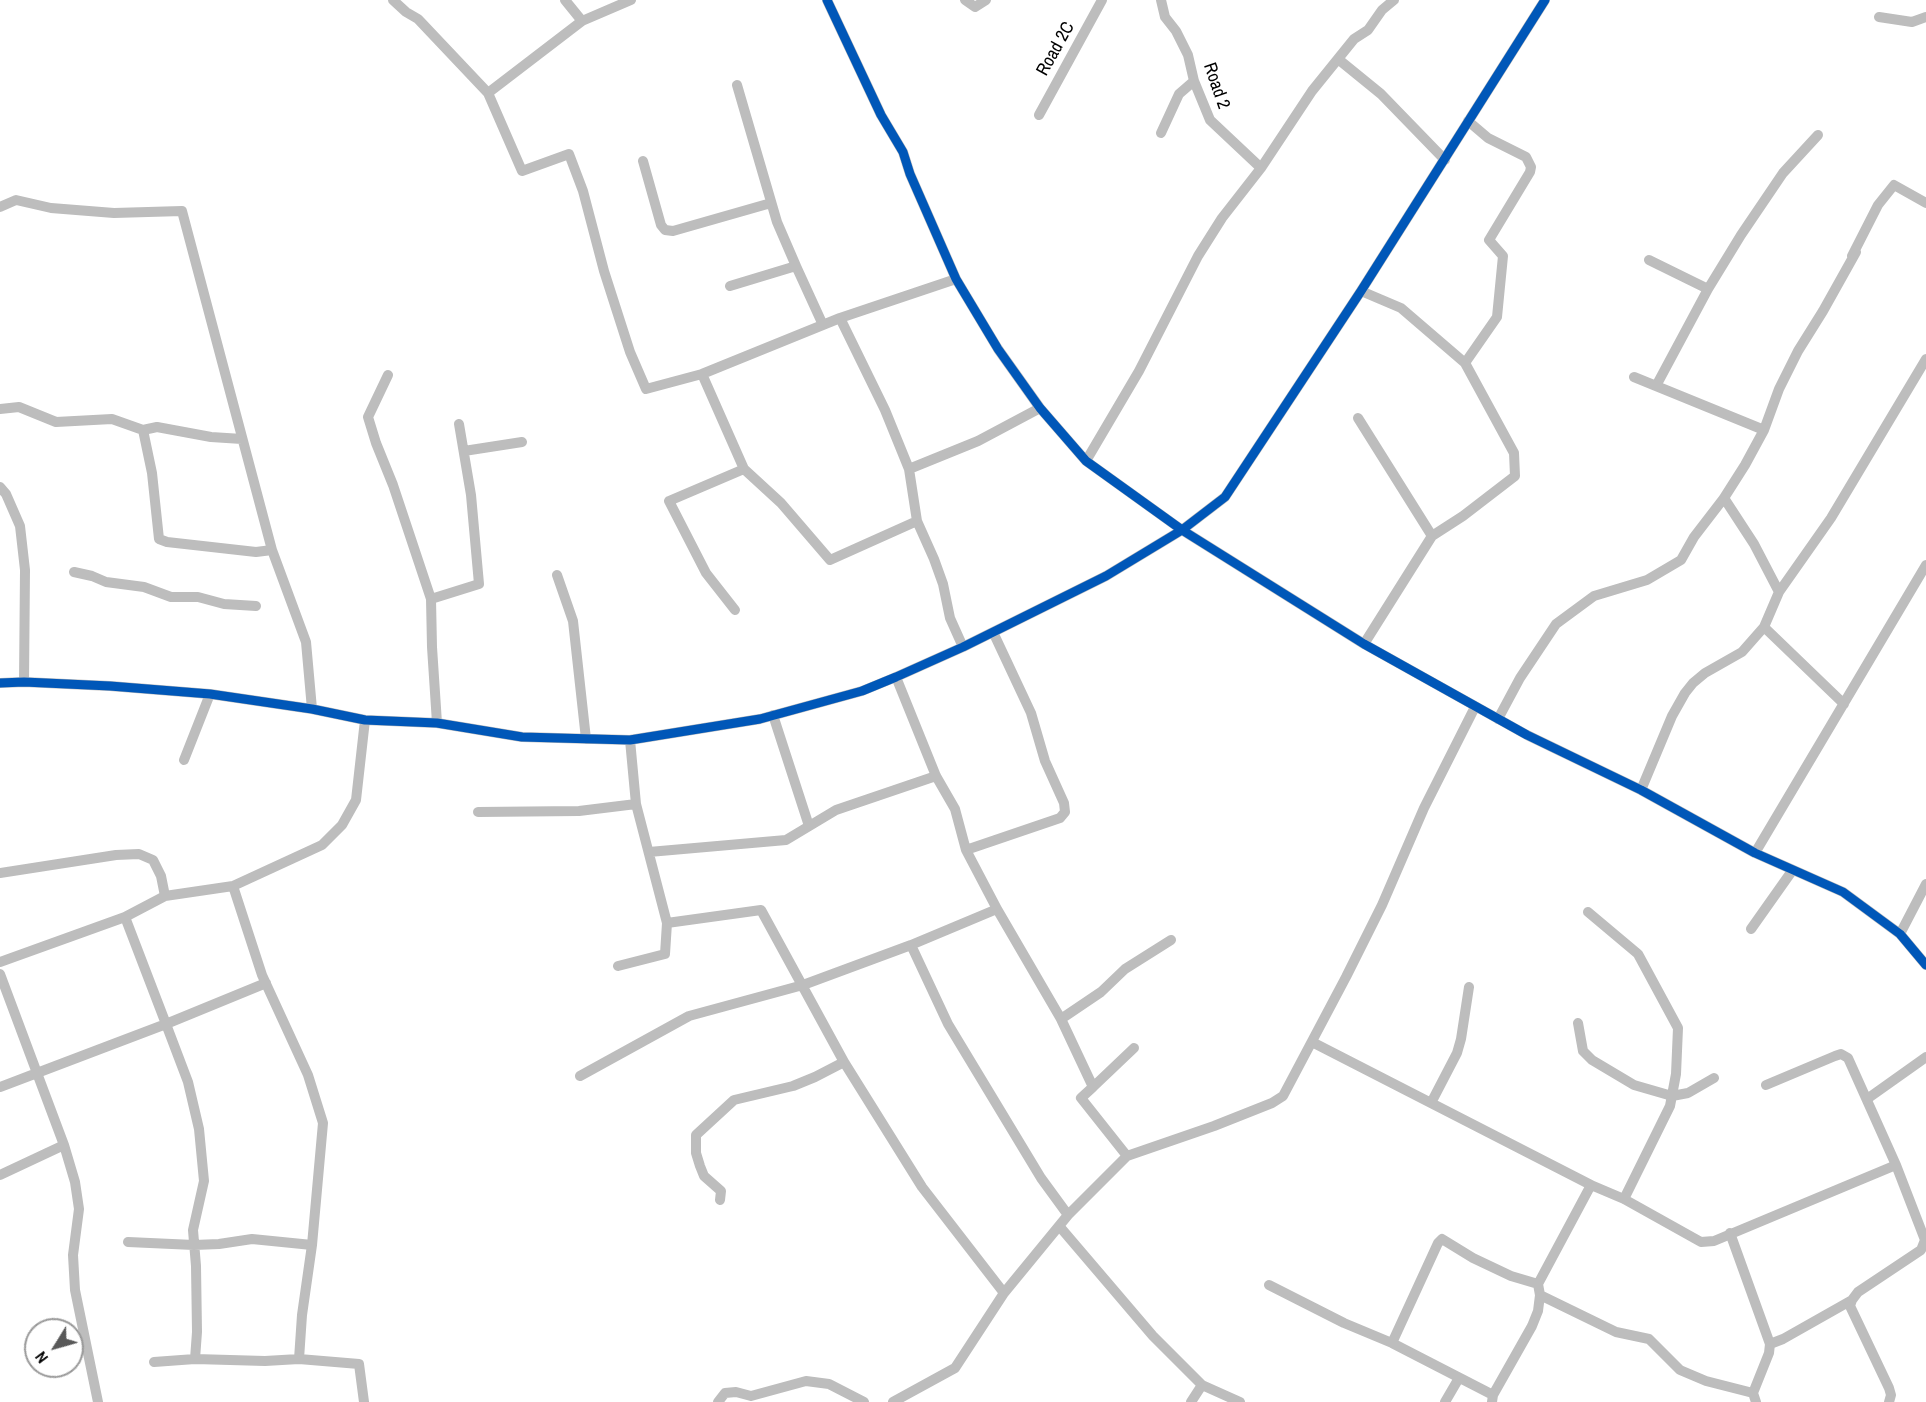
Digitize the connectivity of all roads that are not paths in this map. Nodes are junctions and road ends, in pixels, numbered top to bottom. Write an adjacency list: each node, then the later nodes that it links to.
1 (393, 0): 17 (street)
2 (565, 0): 13 (street)
3 (631, 0): 13 (street)
4 (827, 0): 31 (street)
5 (965, 0): 6 (street)
6 (986, 0)
7 (1102, 0): 18 (street, Road 2C)
8 (1161, 0): 15 (street, Road 2)
9 (1394, 0): 14 (street)
10 (1545, 0): 19 (street)
11 (1879, 17): 12 (street)
12 (1926, 17)
13 (582, 21): 17 (street)
14 (1338, 59): 22 (street); 24 (street)
15 (1194, 81): 20 (street); 24 (street, Road 2)
16 (737, 85): 25 (street)
17 (488, 93): 40 (street)
18 (1039, 115)
19 (1468, 121): 22 (street); 39 (street)
20 (1161, 133)
21 (1818, 135): 33 (street)
22 (1445, 160): 34 (street)
23 (643, 161): 25 (street)
24 (1261, 168): 53 (street)
25 (771, 203): 30 (street)
26 (1926, 203): 35 (street)
27 (0, 207): 50 (street)
28 (1856, 252): 35 (street)
29 (1649, 260): 33 (street)
30 (796, 266): 32 (street); 37 (street)
31 (956, 279): 36 (street); 44 (street)
32 (730, 286)
33 (1708, 289): 43 (street)
34 (1361, 291): 39 (street); 59 (street)
35 (1823, 311): 49 (street)
36 (840, 318): 37 (street); 55 (street)
37 (823, 325): 40 (street)
38 (1926, 359): 65 (street)
39 (1465, 363): 60 (street)
40 (702, 374): 54 (street)
41 (388, 375): 66 (street)
42 (1634, 377): 43 (street)
43 (1656, 386): 49 (street)
44 (1041, 408): 53 (street); 55 (street)
45 (0, 409): 48 (street)
46 (1358, 418): 60 (street)
47 (459, 424): 52 (street)
48 (143, 430): 50 (street); 61 (street)
49 (1764, 430): 57 (street)
50 (242, 439): 61 (street)
51 (522, 442): 52 (street)
52 (464, 451): 66 (street)
53 (1086, 461): 59 (street)
54 (744, 469): 58 (street); 68 (street)
55 (909, 469): 58 (street)
56 (0, 487): 74 (street)
57 (1724, 498): 65 (street); 81 (street)
58 (917, 521): 72 (street)
59 (1182, 530): 70 (street); 71 (street)
60 (1432, 536): 71 (street)
61 (272, 550): 79 (street)
62 (1926, 565): 77 (street)
63 (74, 572): 67 (street)
64 (557, 575): 84 (street)
65 (1779, 592): 69 (street)
66 (431, 600): 83 (street)
67 (255, 606)
68 (735, 610)
69 (1764, 627): 77 (street); 88 (street)
70 (993, 632): 72 (street); 92 (street)
71 (1364, 644): 78 (street)
72 (963, 647): 73 (street)
73 (896, 677): 80 (street); 87 (street)
74 (24, 682): 75 (street); 76 (street)
75 (0, 684)
76 (210, 694): 79 (street); 86 (street)
77 (1844, 704): 94 (street)
78 (1475, 707): 81 (street); 118 (street)
79 (312, 709): 82 (street)
80 (773, 715): 85 (street); 91 (street)
81 (1498, 719): 88 (street)
82 (365, 720): 83 (street); 98 (street)
83 (437, 723): 84 (street)
84 (586, 739): 85 (street)
85 (630, 740): 89 (street)
86 (184, 760)
87 (936, 776): 91 (street); 92 (street)
88 (1641, 790): 94 (street)
89 (636, 804): 90 (street); 93 (street)
90 (478, 812)
91 (809, 826): 93 (street)
92 (966, 850): 100 (street)
93 (649, 852): 103 (street)
94 (1755, 853): 95 (street)
95 (1792, 871): 104 (street); 105 (street)
96 (0, 873): 99 (street)
97 (1926, 884): 105 (street)
98 (233, 886): 99 (street); 112 (street)
99 (165, 896): 102 (street)
100 (997, 909): 107 (street); 115 (street)
101 (1588, 912): 128 (street)
102 (124, 917): 108 (street); 117 (street)
103 (667, 923): 110 (street); 113 (street)
104 (1751, 929)
105 (1900, 934): 109 (street)
106 (1171, 940): 115 (street)
107 (911, 945): 113 (street); 138 (street)
108 (0, 962)
109 (1926, 965)
110 (618, 966)
111 (0, 974): 122 (street)
112 (266, 982): 117 (street); 143 (street)
113 (803, 985): 121 (street); 123 (street)
114 (1469, 987): 130 (street)
115 (1061, 1019): 127 (street)
116 (1578, 1023): 128 (street)
117 (166, 1024): 122 (street); 142 (street)
118 (1312, 1042): 130 (street); 132 (street)
119 (1134, 1048): 127 (street)
120 (1926, 1057): 129 (street)
121 (844, 1062): 137 (street); 146 (street)
122 (37, 1073): 126 (street); 131 (street)
123 (580, 1076)
124 (1714, 1078): 128 (street)
125 (1766, 1085): 129 (street)
126 (0, 1087)
127 (1093, 1088): 132 (street)
128 (1672, 1096): 136 (street)
129 (1867, 1099): 133 (street)
130 (1431, 1103): 135 (street)
131 (64, 1145): 134 (street); 157 (street)
132 (1127, 1156): 138 (street)
133 (1896, 1166): 140 (street); 147 (street)
134 (0, 1175)
135 (1591, 1185): 136 (street); 145 (street)
136 (1624, 1199): 140 (street)
137 (720, 1200)
138 (1068, 1215): 139 (street)
139 (1060, 1227): 146 (street); 154 (street)
140 (1730, 1233): 149 (street)
141 (128, 1242): 142 (street)
142 (194, 1245): 143 (street); 150 (street)
143 (312, 1245): 151 (street)
144 (1269, 1285): 148 (street)
145 (1539, 1290): 148 (street); 155 (street); 156 (street)
146 (1004, 1293): 161 (street)
147 (1852, 1300): 149 (street); 165 (street)
148 (1392, 1343): 153 (street)
149 (1770, 1344): 155 (street)
150 (195, 1359): 151 (street); 152 (street)
151 (299, 1359): 158 (street)
152 (154, 1362)
153 (1459, 1378): 156 (street); 164 (street)
154 (1202, 1385): 162 (street); 163 (street)
155 (1755, 1397)
156 (1492, 1398)
157 (98, 1402)
158 (364, 1402)
159 (718, 1402): 160 (street)
160 (864, 1402)
161 (893, 1402)
162 (1191, 1402)
163 (1240, 1402)
164 (1445, 1402)
165 (1889, 1402)

